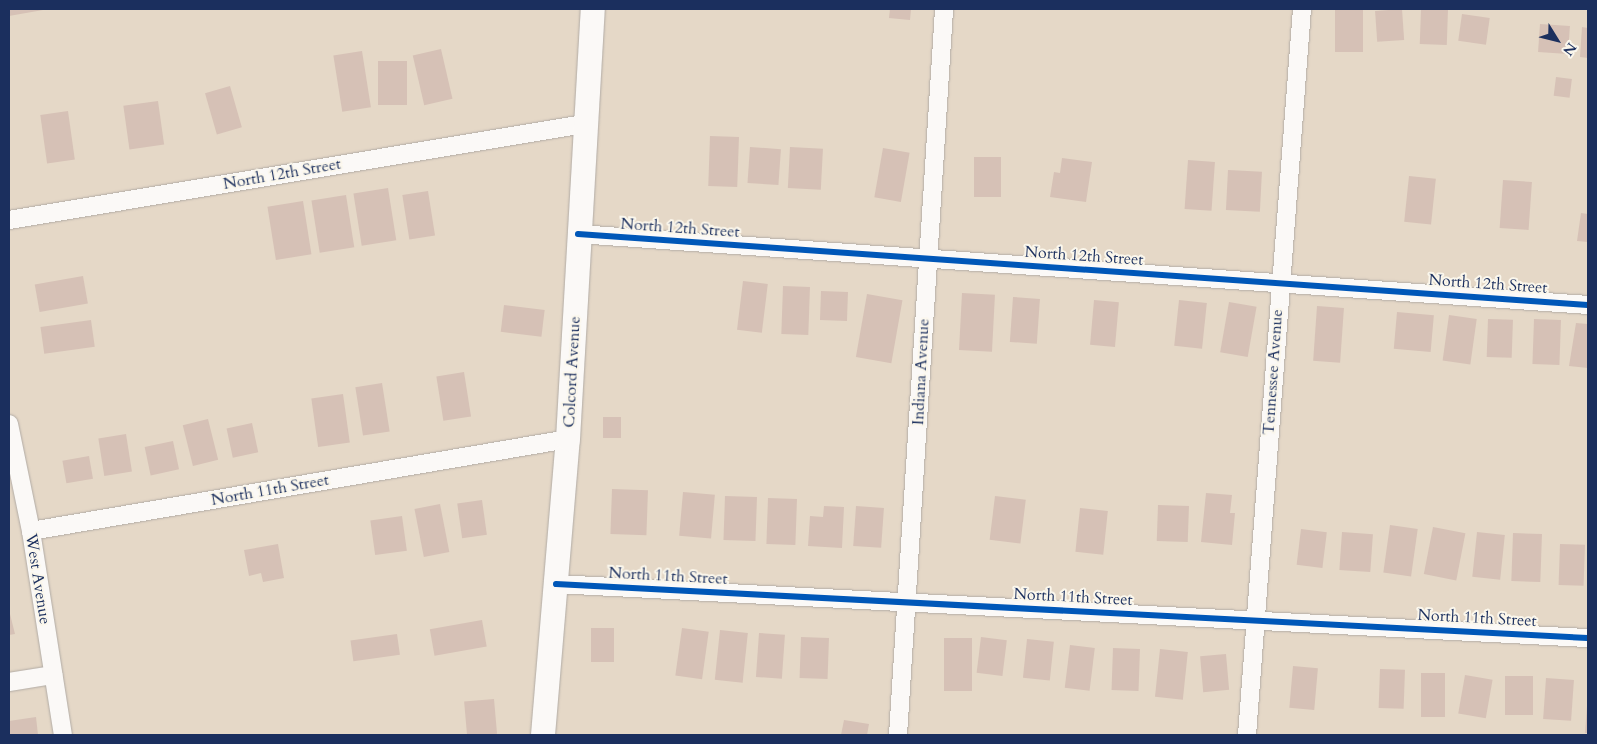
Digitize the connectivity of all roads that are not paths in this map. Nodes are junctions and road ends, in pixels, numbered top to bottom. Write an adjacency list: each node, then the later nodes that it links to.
1 (593, 9): 4 (street, Colcord Avenue)
2 (944, 9): 7 (street, Indiana Avenue)
3 (1302, 9): 8 (street, Tennessee Avenue)
4 (584, 124): 5 (street, North 12th Street); 6 (street, Colcord Avenue)
5 (9, 220)
6 (578, 234): 7 (street, North 12th Street); 11 (street, Colcord Avenue)
7 (927, 259): 8 (street, North 12th Street); 14 (street, Indiana Avenue)
8 (1280, 284): 9 (street, North 12th Street); 15 (street, Tennessee Avenue)
9 (1588, 305)
10 (9, 424): 12 (street, West Avenue)
11 (568, 439): 12 (street, North 11th Street); 13 (street, Colcord Avenue)
12 (31, 531): 17 (street, West Avenue)
13 (556, 584): 14 (street, North 11th Street); 20 (street, Colcord Avenue)
14 (908, 602): 15 (street, North 11th Street); 21 (street, Indiana Avenue)
15 (1254, 620): 16 (street, North 11th Street); 22 (street, Tennessee Avenue)
16 (1588, 638)
17 (53, 675): 18 (street); 19 (street, West Avenue)
18 (9, 682)
19 (63, 735)
20 (543, 735)
21 (898, 735)
22 (1247, 735)

